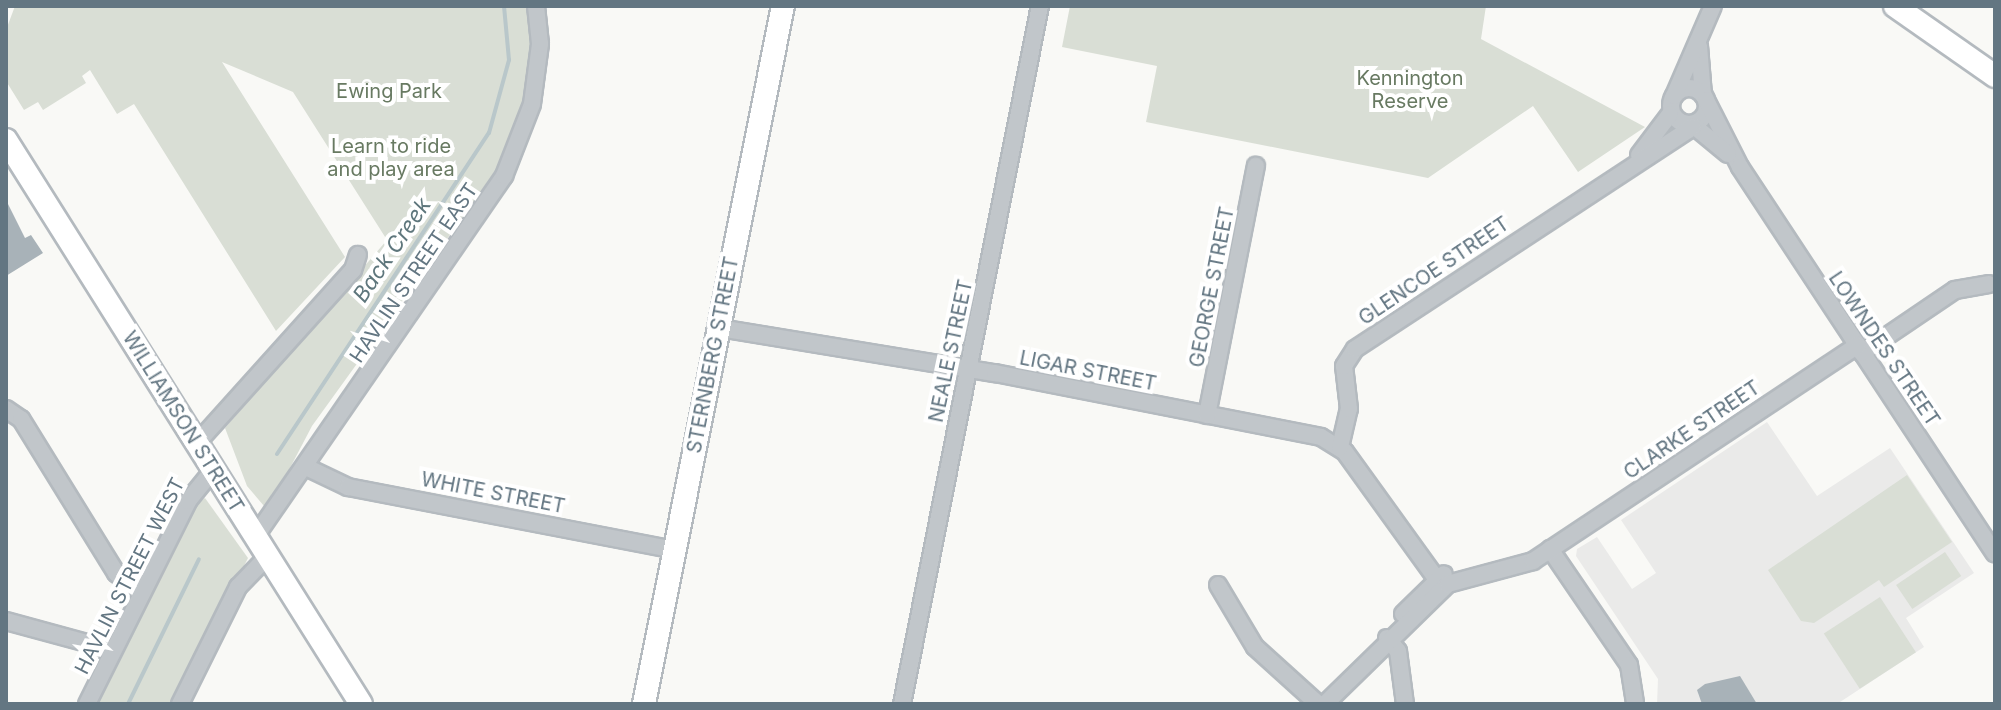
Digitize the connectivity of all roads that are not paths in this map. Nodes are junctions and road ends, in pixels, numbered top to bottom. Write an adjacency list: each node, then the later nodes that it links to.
1 (536, 6): 24 (street, HAVLIN STREET EAST)
2 (783, 6): 17 (street, STERNBERG STREET)
3 (1040, 6): 19 (street, NEALE STREET)
4 (1713, 6): 6 (street, GLENCOE STREET)
5 (1895, 6): 7 (street)
6 (1699, 41): 8 (street, GLENCOE STREET); 9 (street, GLENCOE STREET)
7 (1995, 76)
8 (1704, 98): 9 (street); 10 (street); 13 (street, LOWNDES STREET)
9 (1672, 105): 10 (street, LOWNDES STREET); 14 (street, GLENCOE STREET)
10 (1693, 126): 13 (street, LOWNDES STREET); 14 (street, GLENCOE STREET)
11 (6, 140): 22 (street, WILLIAMSON STREET)
12 (1256, 166): 21 (street, GEORGE STREET)
13 (1740, 167): 18 (street, LOWNDES STREET)
14 (1623, 169): 23 (street, GLENCOE STREET)
15 (358, 255): 22 (street)
16 (1988, 284): 18 (street, CLARKE STREET)
17 (719, 328): 19 (street, LIGAR STREET); 28 (street, STERNBERG STREET)
18 (1860, 349): 27 (street, CLARKE STREET); 29 (street, LOWNDES STREET)
19 (969, 369): 21 (street, LIGAR STREET); 41 (street, NEALE STREET)
20 (6, 409): 33 (street)
21 (1207, 415): 23 (street, LIGAR STREET)
22 (197, 443): 25 (street, WILLIAMSON STREET)
23 (1340, 447): 32 (street)
24 (306, 467): 26 (street, HAVLIN STREET EAST); 28 (street, WHITE STREET)
25 (213, 470): 26 (street, WILLIAMSON STREET); 33 (street, HAVLIN STREET WEST)
26 (255, 537): 30 (street, WILLIAMSON STREET)
27 (1550, 549): 32 (street, CLARKE STREET); 45 (street)
28 (675, 550): 40 (street, STERNBERG STREET)
29 (1995, 553)
30 (268, 556): 38 (street); 39 (street, WILLIAMSON STREET)
31 (1218, 585): 42 (street)
32 (1437, 587): 35 (street)
33 (141, 593): 36 (street, HAVLIN STREET WEST)
34 (6, 621): 36 (street)
35 (1387, 638): 43 (street); 44 (street)
36 (113, 650): 37 (street, HAVLIN STREET WEST)
37 (87, 704)
38 (180, 704)
39 (361, 704)
40 (644, 704)
41 (902, 704)
42 (1318, 704)
43 (1325, 704)
44 (1405, 704)
45 (1635, 704)

